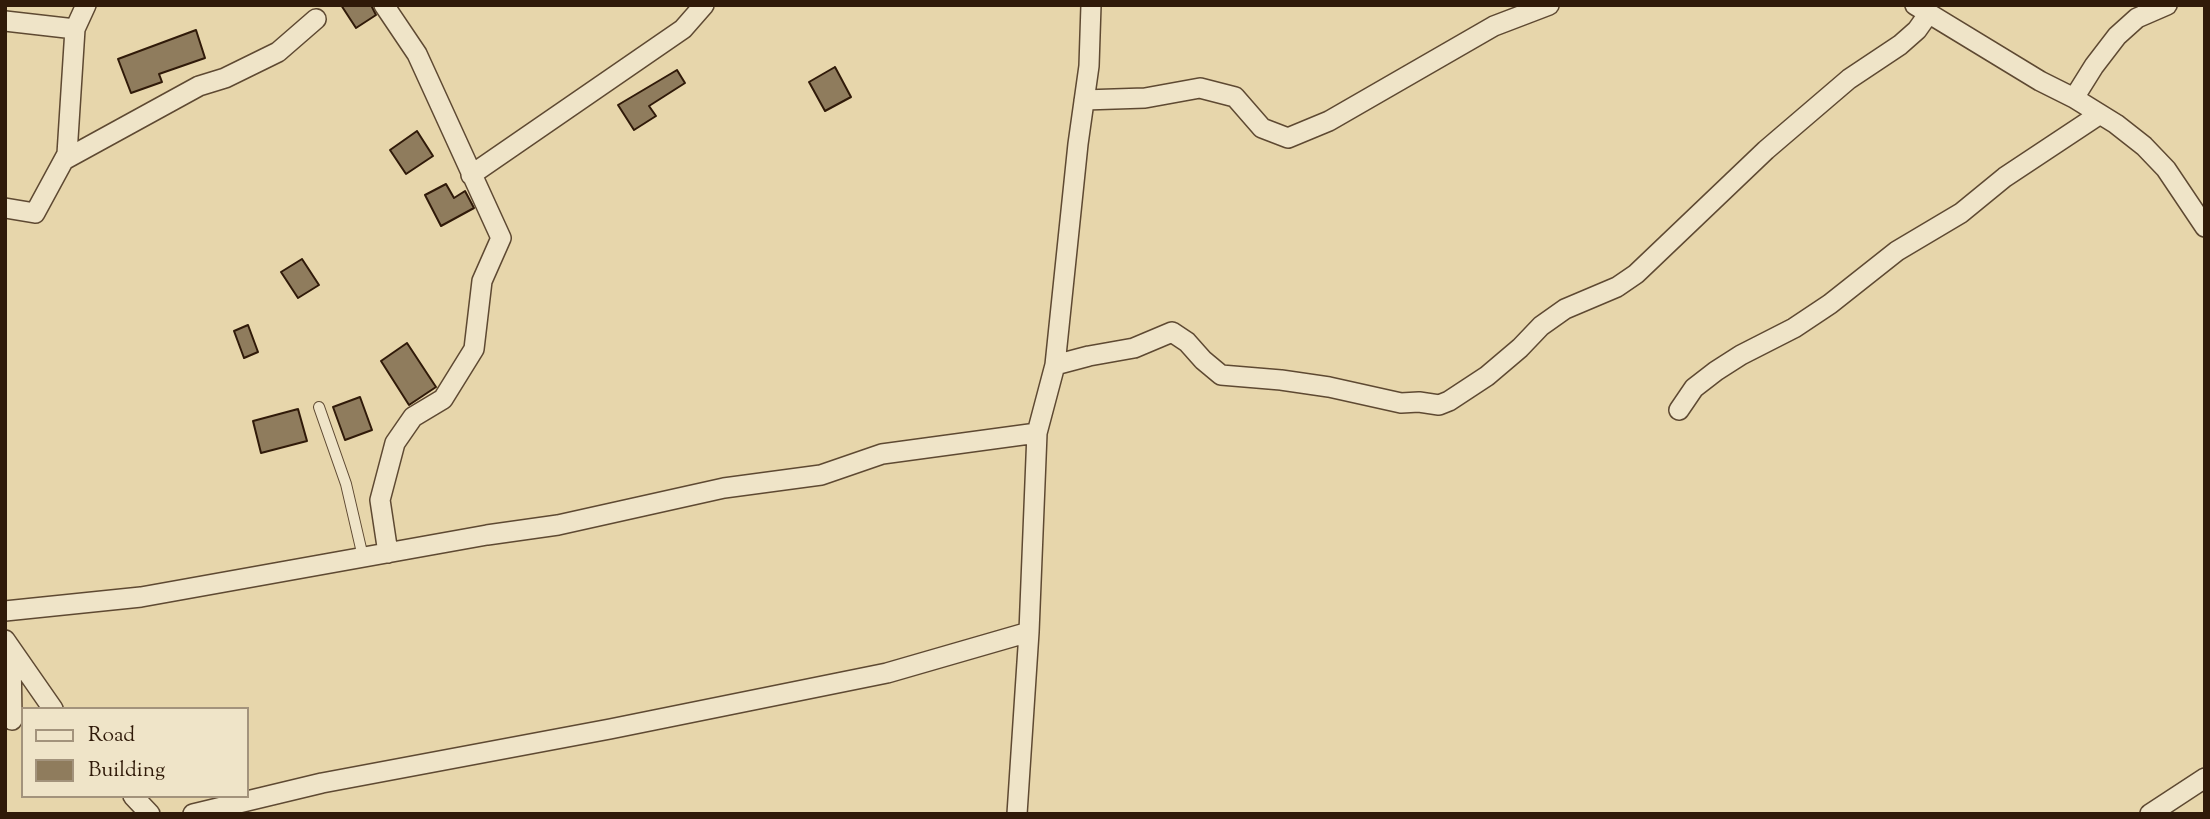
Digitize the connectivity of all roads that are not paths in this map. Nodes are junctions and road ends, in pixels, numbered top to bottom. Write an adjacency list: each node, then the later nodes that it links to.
1 (86, 5): 10 (street)
2 (384, 5): 15 (street)
3 (1091, 5): 12 (street)
4 (1549, 5): 12 (street)
5 (2166, 5): 11 (street)
6 (703, 6): 15 (street)
7 (1922, 9): 11 (street); 18 (street)
8 (316, 19): 14 (street)
9 (5, 21): 10 (street)
10 (75, 29): 14 (street)
11 (2074, 99): 13 (street)
12 (1084, 100): 18 (street)
13 (2100, 114): 17 (street); 20 (street)
14 (64, 160): 16 (street)
15 (471, 175): 22 (street)
16 (5, 208)
17 (2205, 227)
18 (1055, 365): 21 (street)
19 (318, 407): 23 (lane)
20 (1679, 410)
21 (1037, 433): 22 (street); 25 (street)
22 (388, 553): 23 (street)
23 (363, 557): 24 (street)
24 (5, 611)
25 (1029, 632): 32 (street); 33 (street)
26 (8, 645): 27 (street); 28 (street)
27 (43, 705)
28 (13, 721)
29 (2205, 778): 34 (street)
30 (135, 798): 31 (street)
31 (150, 814)
32 (192, 814)
33 (1017, 814)
34 (2150, 814)

